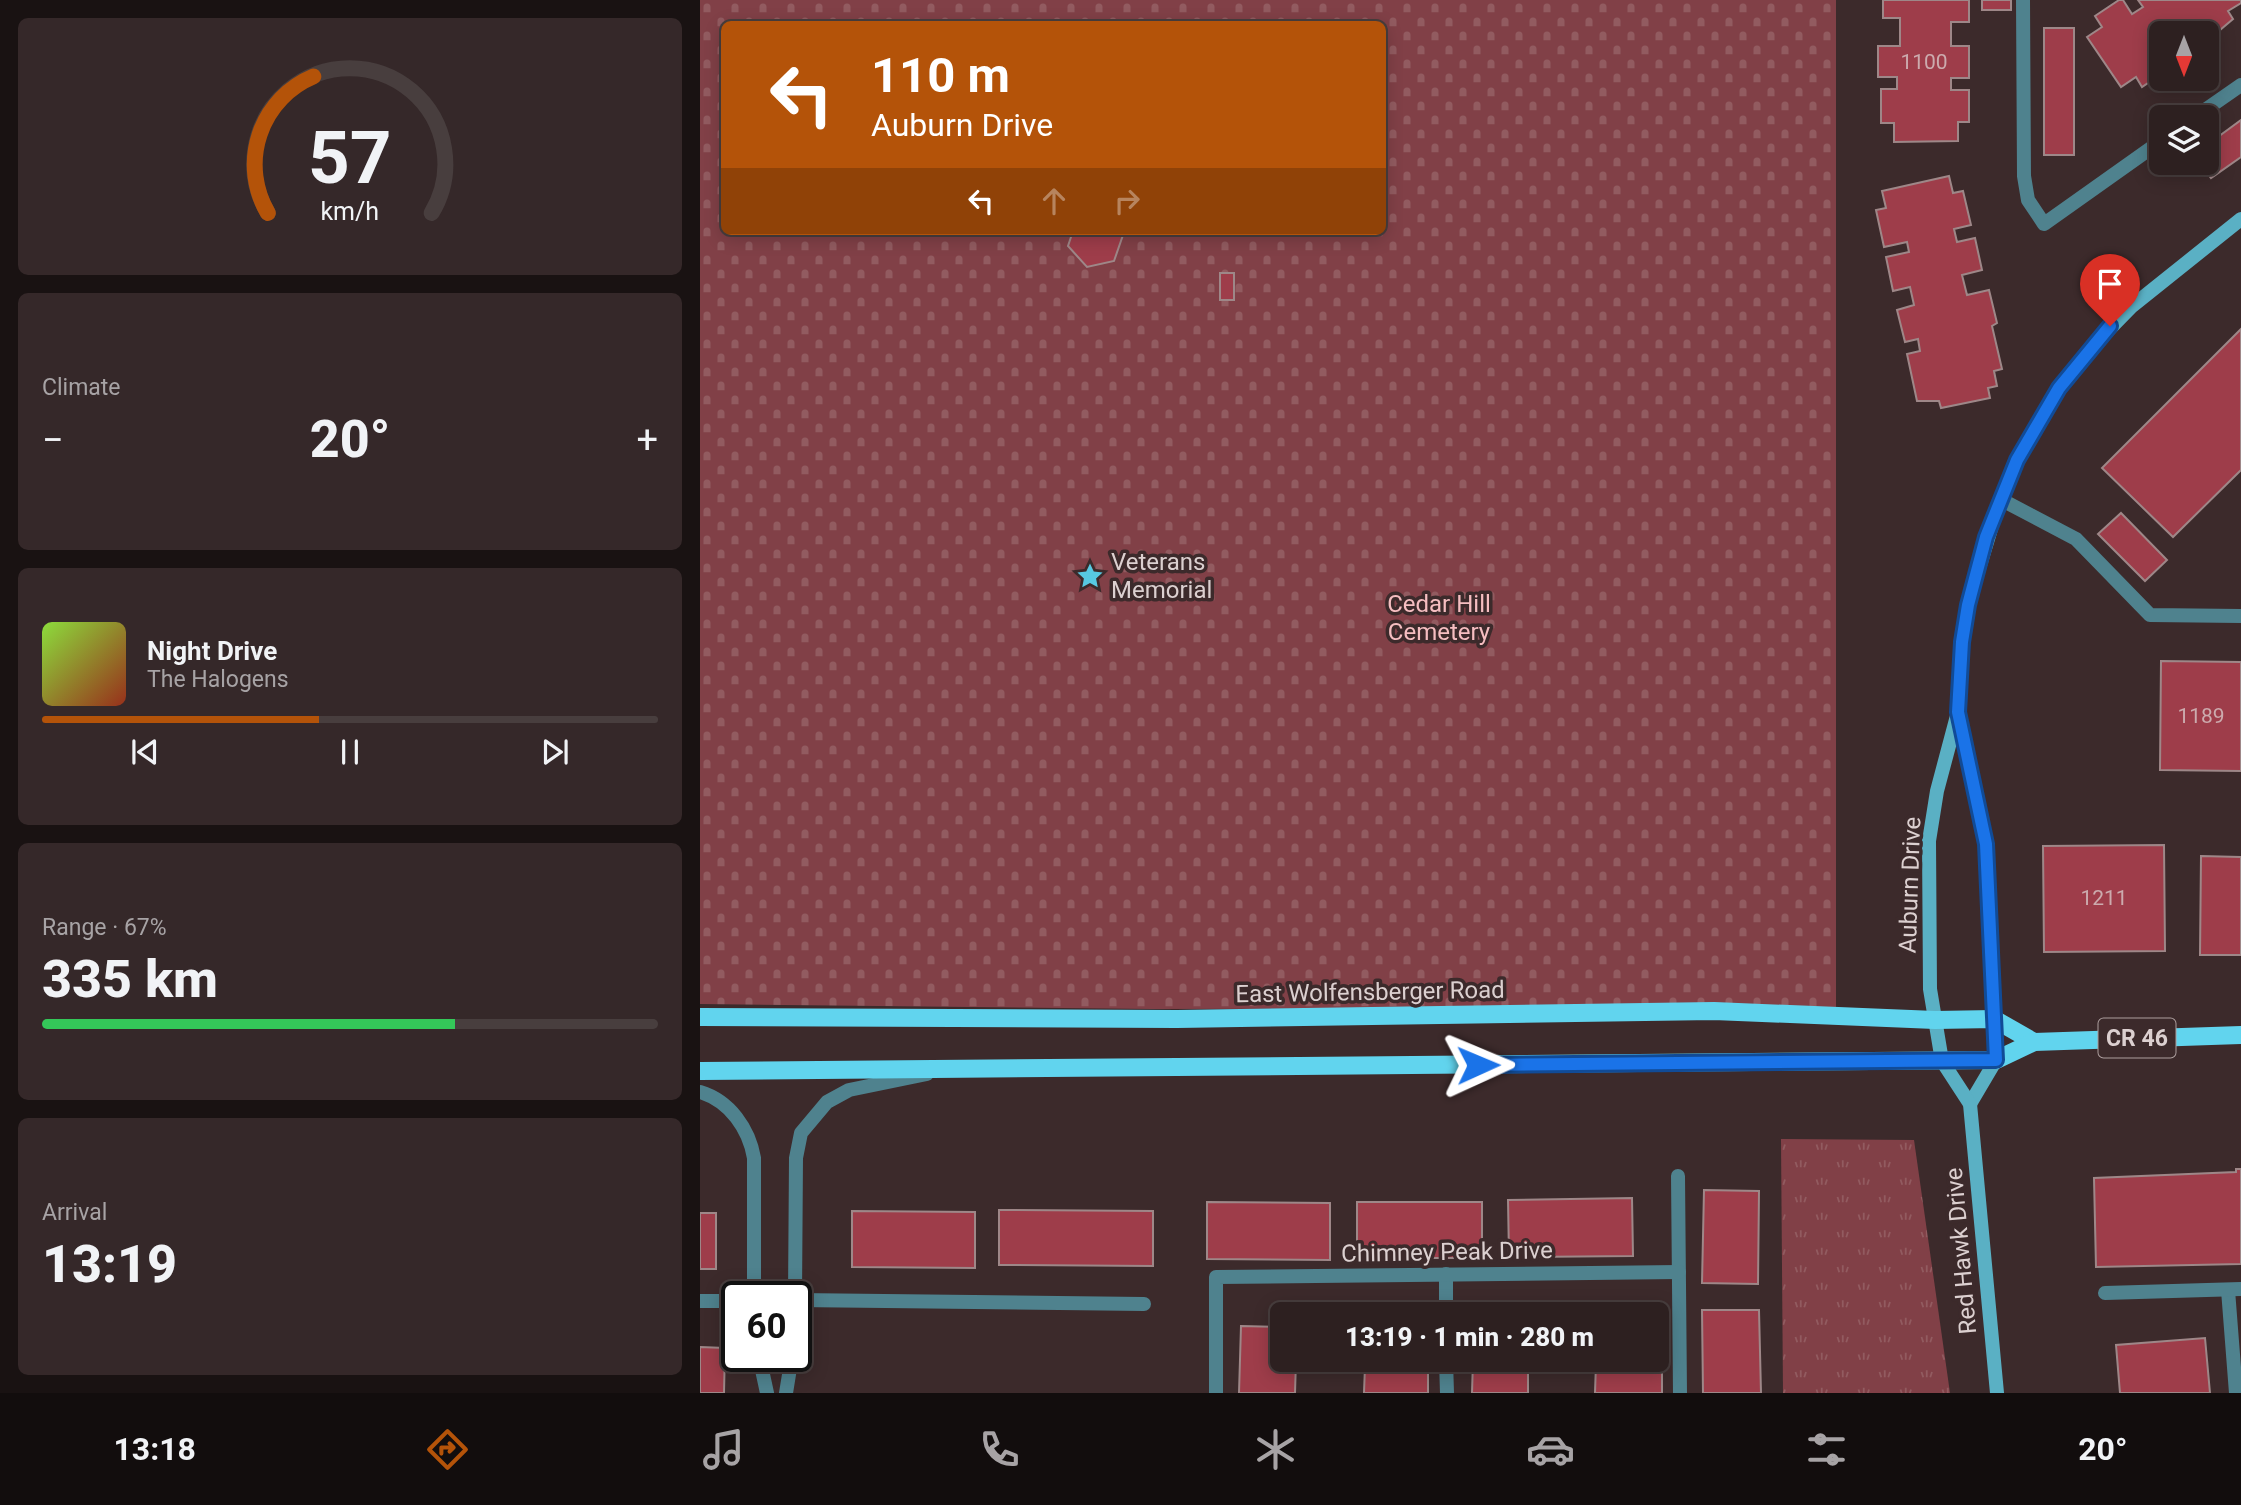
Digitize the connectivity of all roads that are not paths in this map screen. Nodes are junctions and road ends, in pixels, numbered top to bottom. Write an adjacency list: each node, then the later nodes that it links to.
1 (2023, 0): 4 (street)
2 (2241, 85): 3 (street)
3 (2212, 105)
4 (2149, 150)
5 (2241, 219): 6 (street, Auburn Drive)
6 (2000, 499): 7 (street); 8 (street, Auburn Drive)
7 (2241, 616)
8 (1958, 712): 10 (street, Auburn Drive); 11 (street, Auburn Drive)
9 (700, 1017): 11 (main road, East Wolfensberger Road)
10 (1994, 1019): 11 (main road, East Wolfensberger Road); 13 (main road); 14 (street, Auburn Drive)
11 (1935, 1020): 15 (street, Auburn Drive)
12 (2241, 1035): 13 (main road, CR 46)
13 (2034, 1042): 14 (main road)
14 (1996, 1060): 15 (main road); 19 (street)
15 (1942, 1061): 16 (main road); 19 (street, Red Hawk Drive)
16 (950, 1069): 17 (main road); 24 (street)
17 (700, 1071)
18 (700, 1092): 23 (street)
19 (1970, 1104): 40 (street, Red Hawk Drive)
20 (1678, 1176): 21 (street)
21 (1679, 1272): 22 (street, Chimney Peak Drive); 39 (street)
22 (1446, 1275): 30 (street); 37 (street, Chimney Peak Drive)
23 (754, 1281)
24 (795, 1281)
25 (2234, 1290): 26 (street); 41 (street)
26 (2105, 1293)
27 (812, 1298): 31 (street)
28 (700, 1301): 29 (street)
29 (721, 1301)
30 (1446, 1302)
31 (1144, 1304)
32 (762, 1372): 35 (street)
33 (789, 1372): 36 (street)
34 (1446, 1372): 38 (street)
35 (767, 1393)
36 (786, 1393)
37 (1216, 1393)
38 (1447, 1393)
39 (1680, 1393)
40 (1997, 1393)
41 (2236, 1393)

